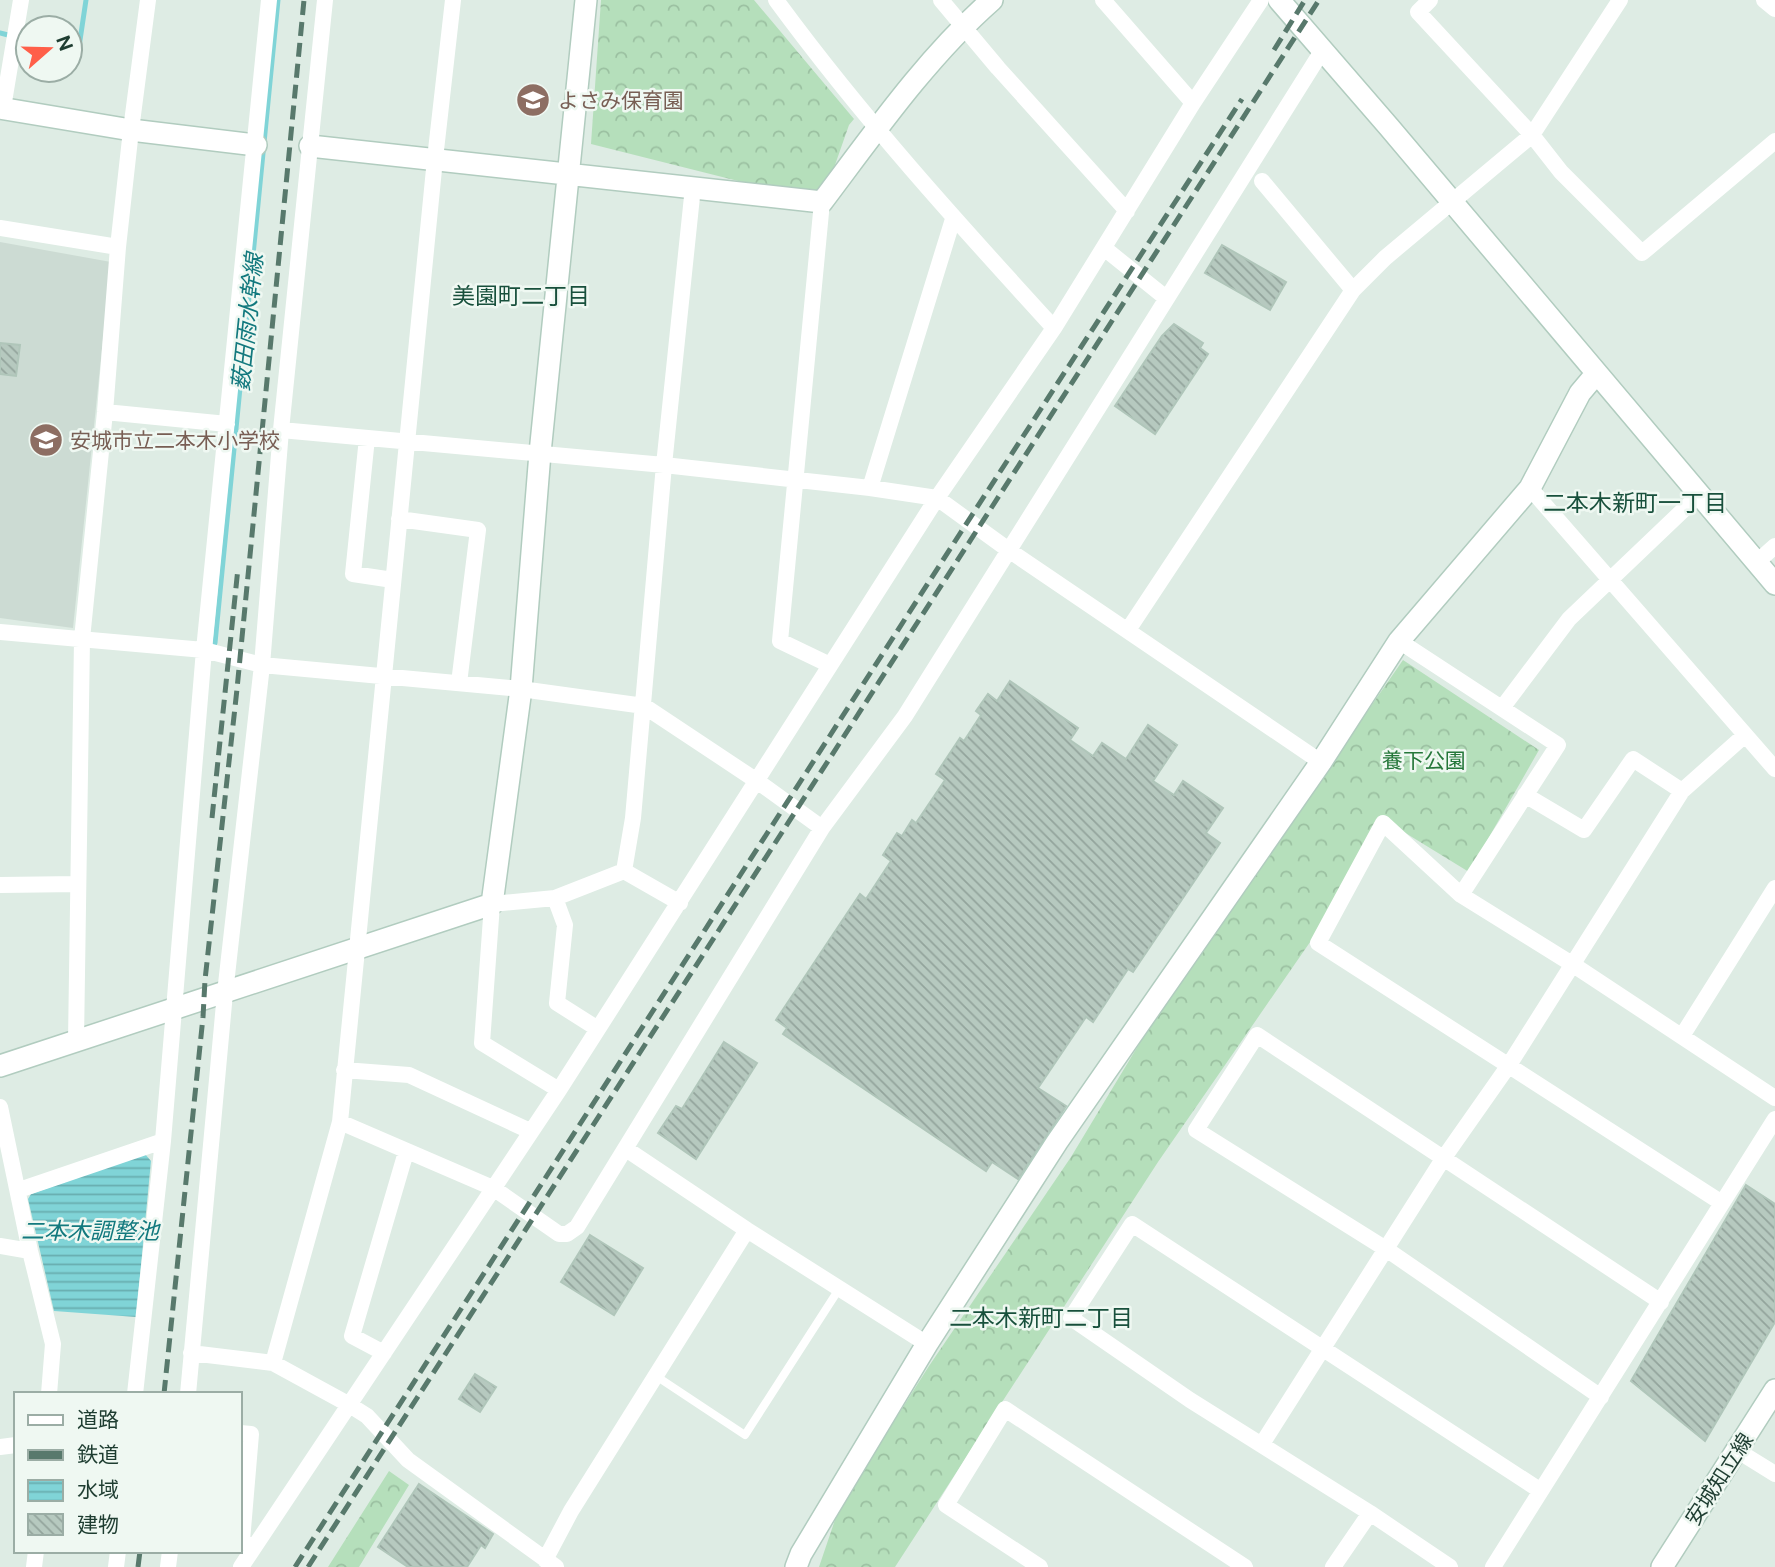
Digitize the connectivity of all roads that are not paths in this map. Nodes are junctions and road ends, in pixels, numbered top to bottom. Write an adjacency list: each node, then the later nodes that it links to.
1 (21, 0): 20 (street)
2 (148, 0): 21 (street)
3 (269, 0): 25 (street)
4 (325, 0): 26 (street)
5 (453, 0): 27 (street)
6 (586, 0): 28 (street)
7 (776, 0): 22 (street)
8 (941, 0): 17 (street)
9 (992, 0): 17 (street)
10 (1103, 0): 19 (street)
11 (1261, 0): 19 (street)
12 (1279, 0): 18 (street)
13 (1430, 0): 23 (street)
14 (1620, 0): 23 (street)
15 (1764, 0): 16 (street)
16 (1775, 9)
17 (964, 25): 22 (street); 33 (street)
18 (1322, 51): 31 (street); 39 (street)
19 (1193, 103): 33 (street)
20 (2, 108): 21 (street)
21 (131, 130): 25 (street); 36 (street)
22 (877, 130): 32 (street); 34 (street)
23 (1532, 135): 24 (street); 31 (street)
24 (1775, 141)
25 (256, 145): 43 (street)
26 (310, 146): 27 (street); 44 (street)
27 (435, 159): 28 (street); 46 (street)
28 (568, 174): 30 (street); 47 (street)
29 (1262, 181): 38 (street)
30 (693, 187): 32 (street); 48 (street)
31 (1451, 201): 38 (street); 41 (street)
32 (822, 202): 49 (street)
33 (1127, 211): 37 (street)
34 (953, 219): 40 (street); 50 (street)
35 (0, 228): 36 (street)
36 (118, 247): 42 (street)
37 (1104, 248): 39 (street); 40 (street)
38 (1353, 290): 61 (street)
39 (1166, 298): 56 (street)
40 (1054, 328): 53 (street)
41 (1596, 374): 51 (street); 52 (street)
42 (105, 412): 43 (street); 63 (street)
43 (227, 424): 65 (street)
44 (281, 430): 45 (street); 67 (street)
45 (367, 438): 46 (street); 59 (street)
46 (407, 441): 47 (street); 54 (street)
47 (540, 453): 48 (street); 70 (street)
48 (664, 465): 49 (street); 71 (street)
49 (795, 479): 50 (street); 66 (street)
50 (870, 488): 53 (street)
51 (1530, 488): 58 (street); 64 (street)
52 (1699, 495): 57 (street); 58 (street)
53 (937, 498): 56 (street); 66 (street)
54 (399, 519): 59 (street); 69 (street)
55 (1775, 546): 57 (street)
56 (1010, 551): 61 (street); 79 (street)
57 (1757, 562): 60 (street)
58 (1610, 579): 72 (street); 73 (street)
59 (393, 580): 68 (street)
60 (1775, 584)
61 (1128, 631): 74 (street)
62 (0, 632): 63 (street)
63 (82, 639): 65 (street); 81 (street)
64 (1399, 642): 72 (street); 74 (street)
65 (204, 650): 67 (street); 91 (street)
66 (830, 665): 76 (street)
67 (262, 666): 68 (street); 90 (street)
68 (384, 677): 69 (street); 88 (street)
69 (459, 683): 70 (street)
70 (521, 689): 71 (street); 87 (street)
71 (644, 706): 76 (street); 80 (street)
72 (1503, 708): 78 (street)
73 (1745, 735): 75 (street); 77 (street)
74 (1321, 762): 117 (street)
75 (1775, 769)
76 (757, 781): 79 (street); 86 (street)
77 (1682, 791): 78 (street); 89 (street)
78 (1525, 795): 84 (street)
79 (821, 828): 105 (street)
80 (624, 871): 85 (street); 86 (street)
81 (78, 884): 82 (street); 94 (street)
82 (0, 885)
83 (1775, 888): 93 (street)
84 (1461, 895): 89 (street); 95 (street)
85 (555, 898): 87 (street); 92 (street)
86 (680, 903): 92 (street)
87 (492, 904): 88 (street); 98 (street)
88 (357, 949): 90 (street); 97 (street)
89 (1572, 964): 93 (street); 95 (street)
90 (225, 993): 91 (street); 119 (street)
91 (173, 1010): 94 (street); 104 (street)
92 (598, 1029): 98 (street)
93 (1682, 1036): 99 (street)
94 (76, 1041): 96 (street)
95 (1509, 1065): 107 (street); 110 (street)
96 (0, 1066)
97 (344, 1070): 102 (street); 103 (street)
98 (559, 1090): 103 (street)
99 (1775, 1098)
100 (0, 1107): 109 (street)
101 (1775, 1119): 110 (street)
102 (340, 1122): 106 (street); 121 (street)
103 (530, 1131): 108 (street)
104 (163, 1140): 109 (street); 125 (street)
105 (626, 1149): 108 (street); 111 (street)
106 (406, 1152): 108 (street); 120 (street)
107 (1443, 1159): 113 (street); 113 (street); 116 (street)
108 (493, 1188): 120 (street)
109 (19, 1190): 114 (street)
110 (1722, 1203): 116 (street)
111 (747, 1230): 115 (street); 122 (street)
112 (0, 1246): 114 (street)
113 (1386, 1249): 118 (street); 127 (street)
114 (30, 1251): 124 (street)
115 (839, 1289): 117 (street); 122 (lane)
116 (1661, 1302): 127 (street)
117 (927, 1344): 140 (street)
118 (1323, 1349): 130 (street); 130 (street); 133 (street)
119 (191, 1353): 121 (street); 126 (street)
120 (384, 1353): 128 (street)
121 (273, 1363): 128 (street)
122 (655, 1375): 138 (street)
123 (1775, 1390): 131 (street, 安城知立線)
124 (49, 1392)
125 (135, 1392)
126 (188, 1392)
127 (1601, 1398): 133 (street)
128 (348, 1404): 137 (street); 138 (street)
129 (242, 1433): 135 (street)
130 (1262, 1444): 134 (street)
131 (1738, 1451): 132 (street); 146 (street, 安城知立線)
132 (1775, 1474)
133 (1541, 1491): 145 (street)
134 (1370, 1513): 143 (street); 144 (street)
135 (242, 1541)
136 (242, 1541): 137 (street)
137 (254, 1547): 139 (street)
138 (550, 1564)
139 (241, 1567)
140 (796, 1567)
141 (1040, 1567): 142 (street)
142 (1245, 1567)
143 (1333, 1567)
144 (1450, 1567)
145 (1493, 1567)
146 (1662, 1567)

